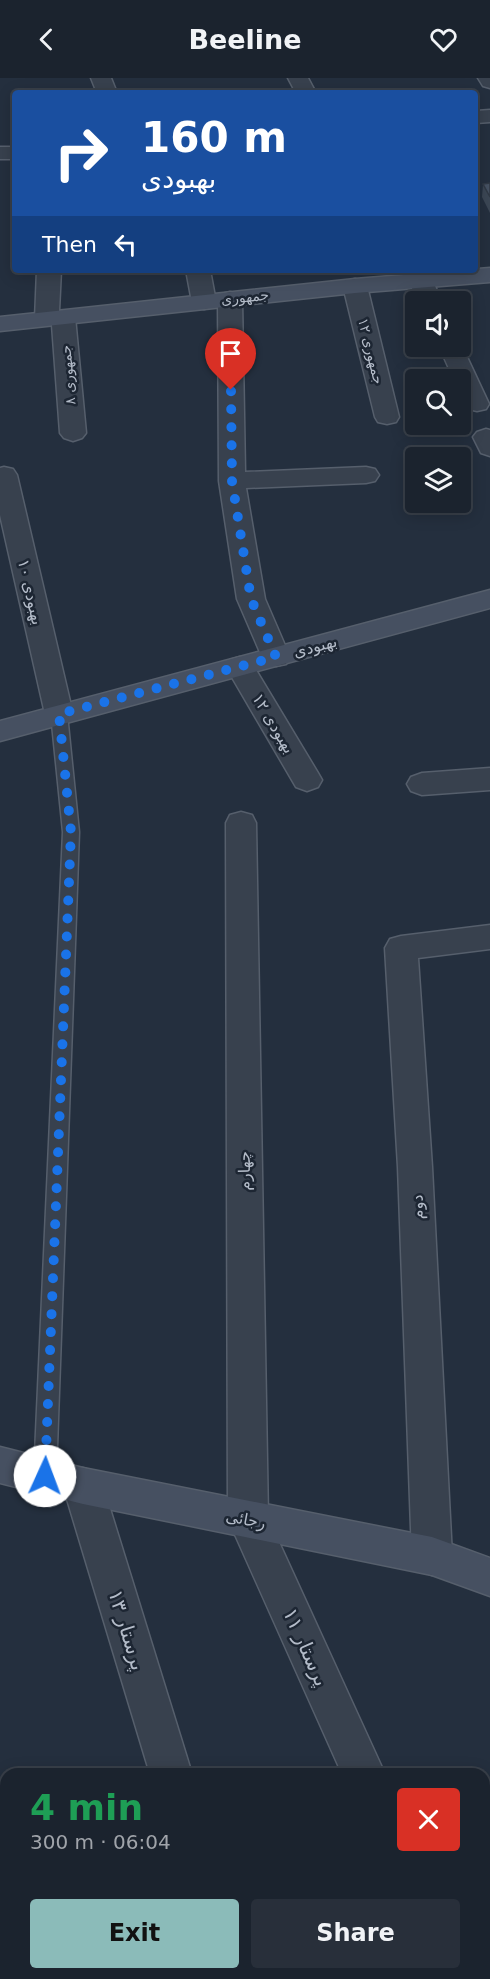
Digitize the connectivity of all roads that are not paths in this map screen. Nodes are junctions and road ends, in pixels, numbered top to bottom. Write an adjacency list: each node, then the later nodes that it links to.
1 (488, 78): 2 (street)
2 (490, 82)
3 (49, 273): 11 (street, جمهوری ۸)
4 (199, 273): 10 (street)
5 (418, 275): 6 (street, جمهوری); 7 (street, جمهوری); 8 (street)
6 (490, 275)
7 (355, 285): 9 (street, جمهوری); 15 (street, جمهوری ۱۲)
8 (425, 291)
9 (230, 299): 10 (street, جمهوری); 19 (street)
10 (204, 302): 11 (street, جمهوری)
11 (55, 318): 12 (street, جمهوری); 16 (street, جمهوری ۸)
12 (0, 324)
13 (456, 357): 14 (street)
14 (477, 404)
15 (387, 417)
16 (73, 433)
17 (366, 475): 19 (street)
18 (0, 476): 23 (street, بهبودی ۱۰)
19 (232, 481): 21 (street)
20 (490, 599): 21 (street, بهبودی)
21 (276, 657): 22 (street, بهبودی)
22 (240, 667): 23 (street, بهبودی); 26 (street, بهبودی ۱۲)
23 (59, 714): 24 (street, بهبودی); 31 (lane)
24 (0, 731)
25 (490, 779): 27 (street)
26 (307, 780)
27 (422, 784)
28 (241, 823): 33 (street, چهارم)
29 (490, 937): 34 (street, دوم)
30 (0, 1465): 31 (street, رجائی)
31 (45, 1476): 32 (street, رجائی)
32 (83, 1486): 33 (street, رجائی); 36 (street, پرستار ۱۳)
33 (248, 1519): 34 (street, رجائی); 37 (street, پرستار ۱۱)
34 (432, 1556): 35 (street, رجائی)
35 (490, 1577)
36 (169, 1768)
37 (361, 1768)

